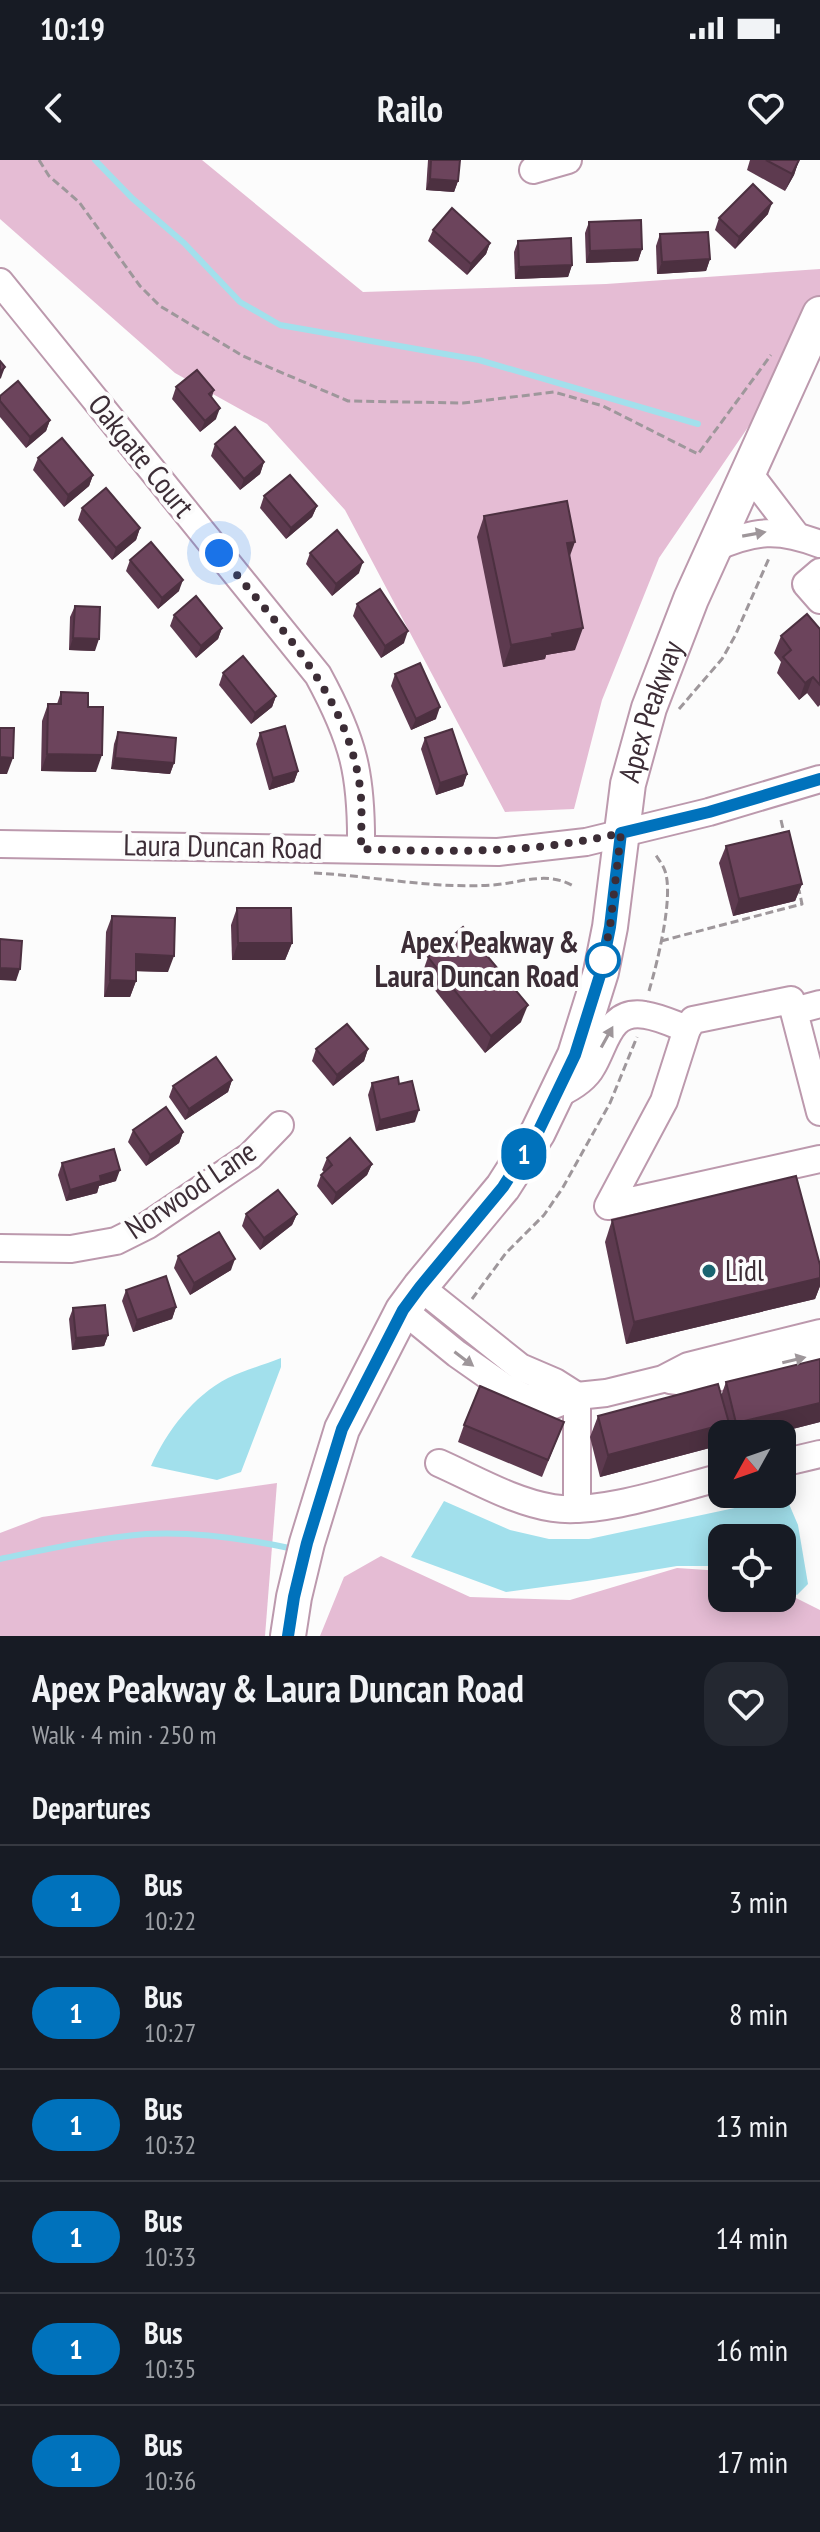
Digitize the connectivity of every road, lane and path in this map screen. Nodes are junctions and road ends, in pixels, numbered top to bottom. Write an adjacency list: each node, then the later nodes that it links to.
1 (39, 160): 6 (path)
2 (568, 160): 3 (street)
3 (533, 170)
4 (0, 282): 18 (street, Oakgate Court)
5 (820, 314): 6 (main road, Apex Peakway)
6 (799, 361): 7 (main road, Apex Peakway)
7 (748, 472): 8 (street); 9 (main road, Apex Peakway)
8 (797, 541): 9 (street, one-way to 8); 12 (path)
9 (714, 548): 15 (main road, Apex Peakway)
10 (820, 572): 11 (street)
11 (820, 600)
12 (671, 718)
13 (820, 779): 15 (street, Laura Duncan Road)
14 (781, 820): 16 (path)
15 (621, 833): 18 (street, Laura Duncan Road); 29 (main road, Apex Peakway)
16 (787, 842)
17 (0, 844): 18 (street, Laura Duncan Road)
18 (361, 849)
19 (655, 854): 23 (path)
20 (320, 874): 22 (path)
21 (796, 878): 23 (path)
22 (575, 887)
23 (661, 941): 24 (path)
24 (647, 1000)
25 (820, 1004): 26 (street)
26 (794, 1011): 27 (street); 30 (street)
27 (687, 1029): 29 (street, one-way to 27); 32 (street)
28 (638, 1035): 35 (path)
29 (558, 1094): 34 (main road, Apex Peakway)
30 (820, 1112)
31 (280, 1125): 33 (street, Norwood Lane)
32 (820, 1159)
33 (0, 1248)
34 (412, 1298): 39 (street); 45 (main road, Apex Peakway)
35 (468, 1306)
36 (820, 1333): 38 (street)
37 (820, 1354): 38 (street, one-way to 37)
38 (663, 1379): 39 (street)
39 (577, 1396): 44 (street)
40 (820, 1454): 41 (street)
41 (796, 1460)
42 (439, 1463): 44 (street)
43 (708, 1480): 44 (street)
44 (577, 1509)
45 (288, 1636)

